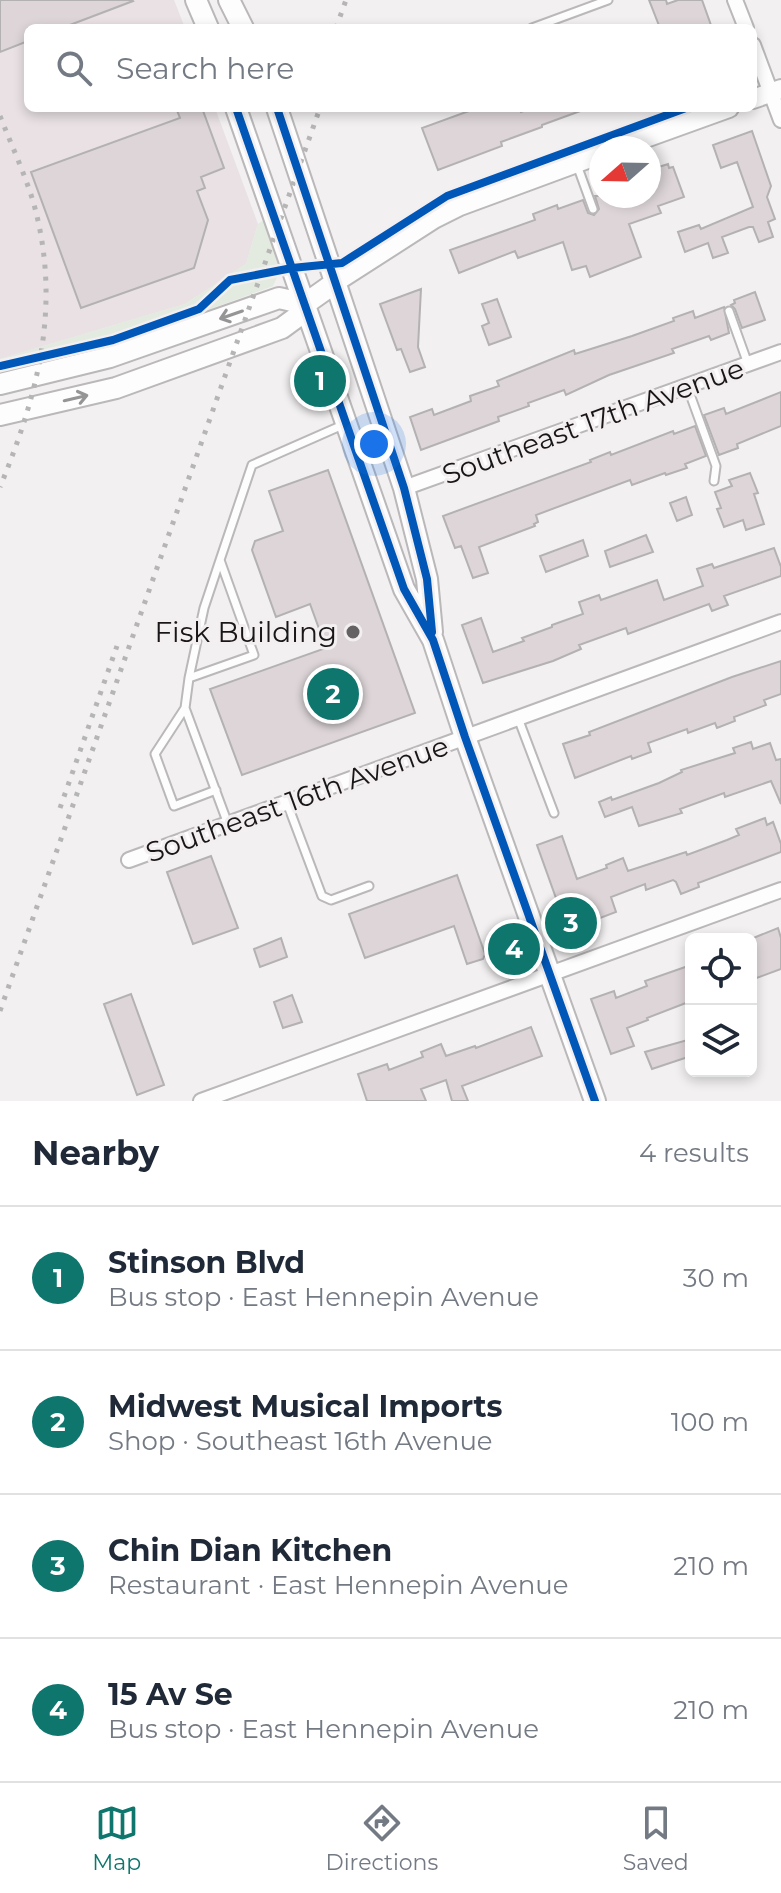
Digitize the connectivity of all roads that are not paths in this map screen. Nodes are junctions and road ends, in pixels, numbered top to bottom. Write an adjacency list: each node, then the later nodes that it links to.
1 (196, 0): 5 (main road)
2 (229, 0): 6 (main road)
3 (608, 0): 7 (lane)
4 (735, 0): 8 (street)
5 (206, 24)
6 (241, 24)
7 (543, 24)
8 (744, 24)
9 (757, 58): 10 (street)
10 (768, 94): 14 (street)
11 (237, 112): 20 (main road)
12 (278, 112): 19 (main road)
13 (718, 112): 15 (street)
14 (781, 120)
15 (651, 136)
16 (589, 158): 17 (street)
17 (576, 163): 18 (lane); 19 (street)
18 (593, 209)
19 (336, 282): 20 (main road); 29 (main road)
20 (305, 304): 24 (main road, one-way to 24); 26 (main road, one-way to 20); 27 (main road)
21 (729, 311): 23 (lane)
22 (781, 352): 23 (street, Southeast 17th Avenue)
23 (748, 364): 25 (street, Southeast 17th Avenue)
24 (0, 384)
25 (687, 386): 28 (lane); 29 (street, Southeast 17th Avenue)
26 (0, 415)
27 (347, 424): 30 (lane); 32 (main road)
28 (714, 481)
29 (404, 488): 32 (main road)
30 (220, 560): 33 (lane); 33 (lane)
31 (781, 622): 35 (street, Southeast 16th Avenue)
32 (433, 640): 36 (main road)
33 (189, 678): 34 (lane)
34 (185, 708): 37 (lane); 37 (lane)
35 (518, 718): 36 (street, Southeast 16th Avenue); 39 (lane)
36 (465, 737): 38 (street, Southeast 16th Avenue); 44 (main road)
37 (216, 790): 40 (lane)
38 (287, 803): 40 (street, Southeast 16th Avenue); 42 (lane)
39 (554, 813)
40 (228, 824): 41 (street, Southeast 16th Avenue)
41 (129, 860)
42 (369, 886)
43 (781, 890): 44 (street)
44 (550, 973): 45 (street); 46 (main road)
45 (201, 1101)
46 (595, 1101)

